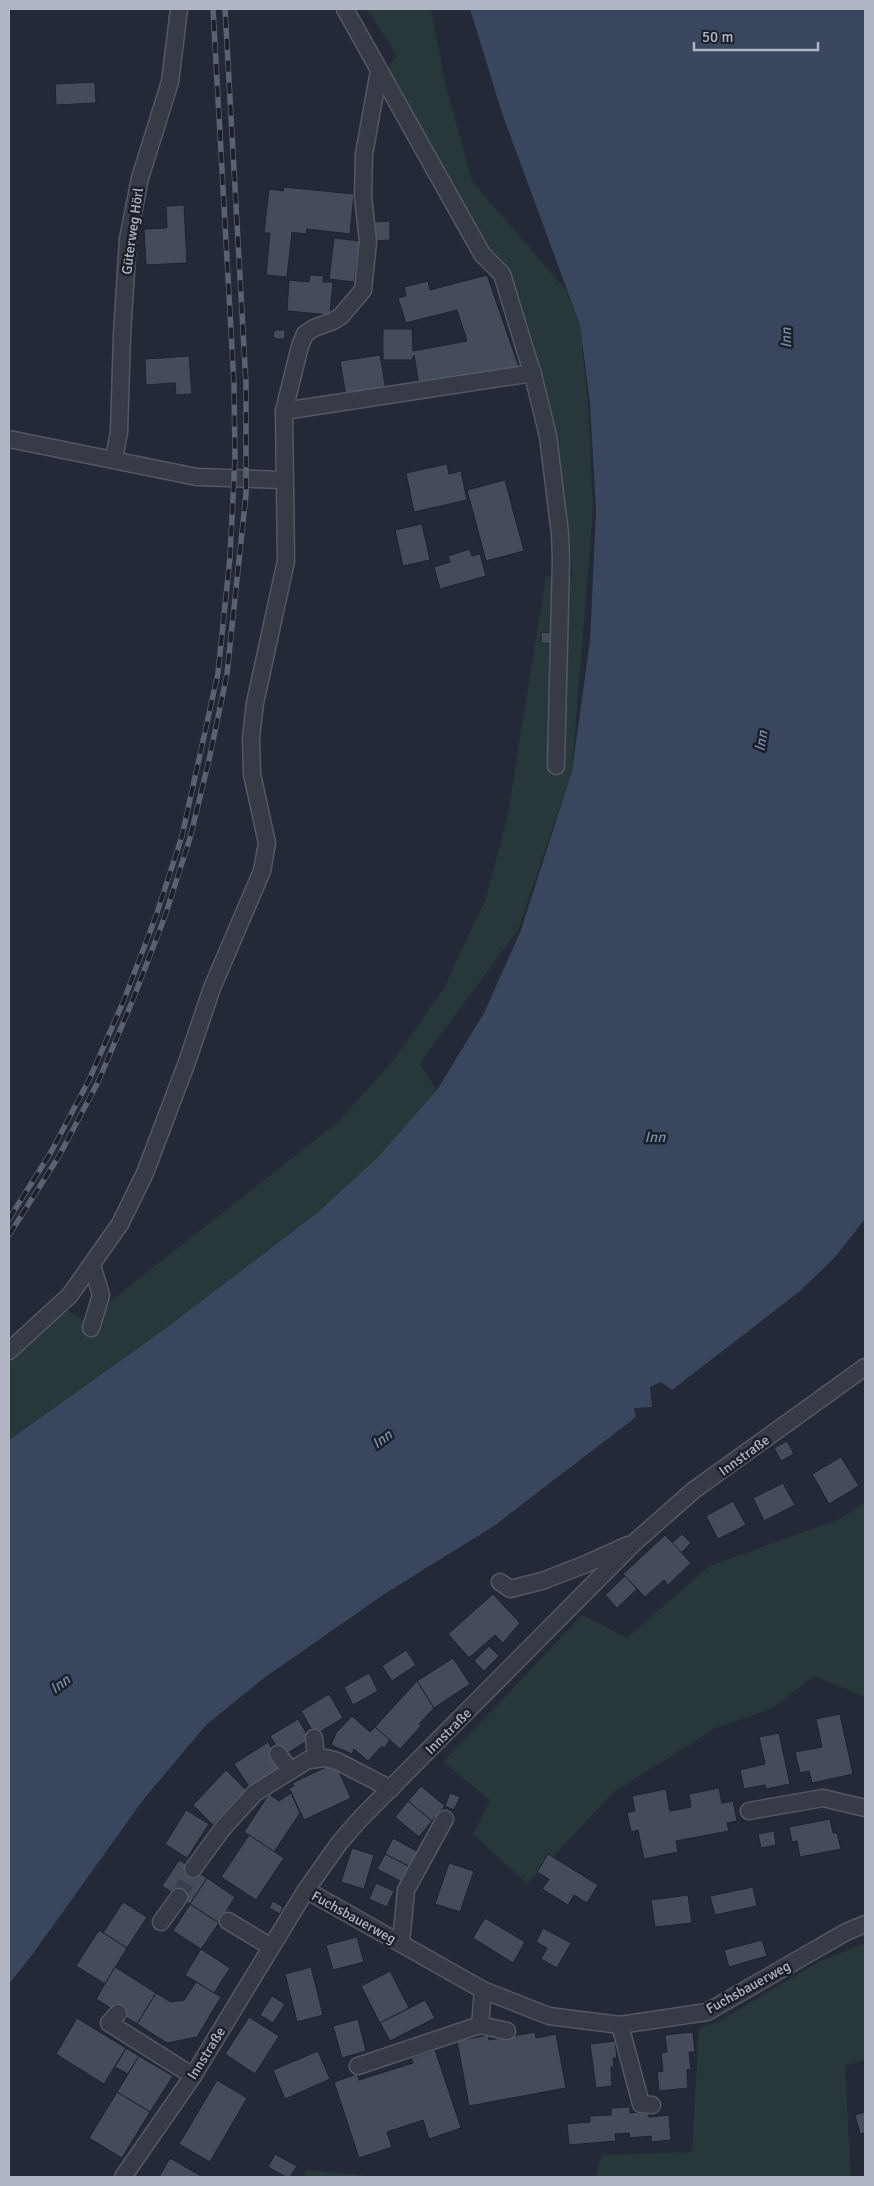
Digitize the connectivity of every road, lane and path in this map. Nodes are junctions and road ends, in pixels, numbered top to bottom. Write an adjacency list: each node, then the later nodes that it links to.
1 (179, 9): 7 (street, Güterweg Hörl)
2 (345, 9): 3 (street)
3 (379, 71): 4 (street); 5 (street)
4 (533, 373): 5 (street); 9 (street)
5 (284, 411): 8 (street)
6 (9, 439): 7 (street)
7 (114, 458): 8 (street)
8 (285, 480): 10 (street)
9 (556, 766)
10 (92, 1265): 11 (street); 12 (street)
11 (91, 1328)
12 (9, 1351)
13 (865, 1367): 14 (street, Innstraße)
14 (635, 1542): 15 (street); 20 (street, Innstraße)
15 (500, 1582)
16 (314, 1738): 18 (street)
17 (278, 1754): 19 (street)
18 (316, 1758): 19 (street); 20 (street)
19 (290, 1770): 24 (street)
20 (391, 1789): 25 (street, Innstraße)
21 (865, 1808): 22 (street)
22 (750, 1811)
23 (445, 1819): 30 (street, Fuchsbauerweg)
24 (194, 1869)
25 (306, 1890): 30 (street, Fuchsbauerweg); 31 (street, Innstraße)
26 (178, 1897): 28 (street)
27 (228, 1921): 31 (street)
28 (161, 1922)
29 (865, 1924): 35 (street, Fuchsbauerweg)
30 (401, 1943): 32 (street, Fuchsbauerweg)
31 (271, 1947): 38 (street, Innstraße)
32 (483, 1990): 34 (street); 35 (street, Fuchsbauerweg)
33 (118, 2013): 38 (street)
34 (480, 2025): 36 (street); 37 (street)
35 (620, 2025): 39 (street)
36 (508, 2031)
37 (358, 2066)
38 (193, 2076): 40 (street, Innstraße)
39 (652, 2105)
40 (123, 2177)

